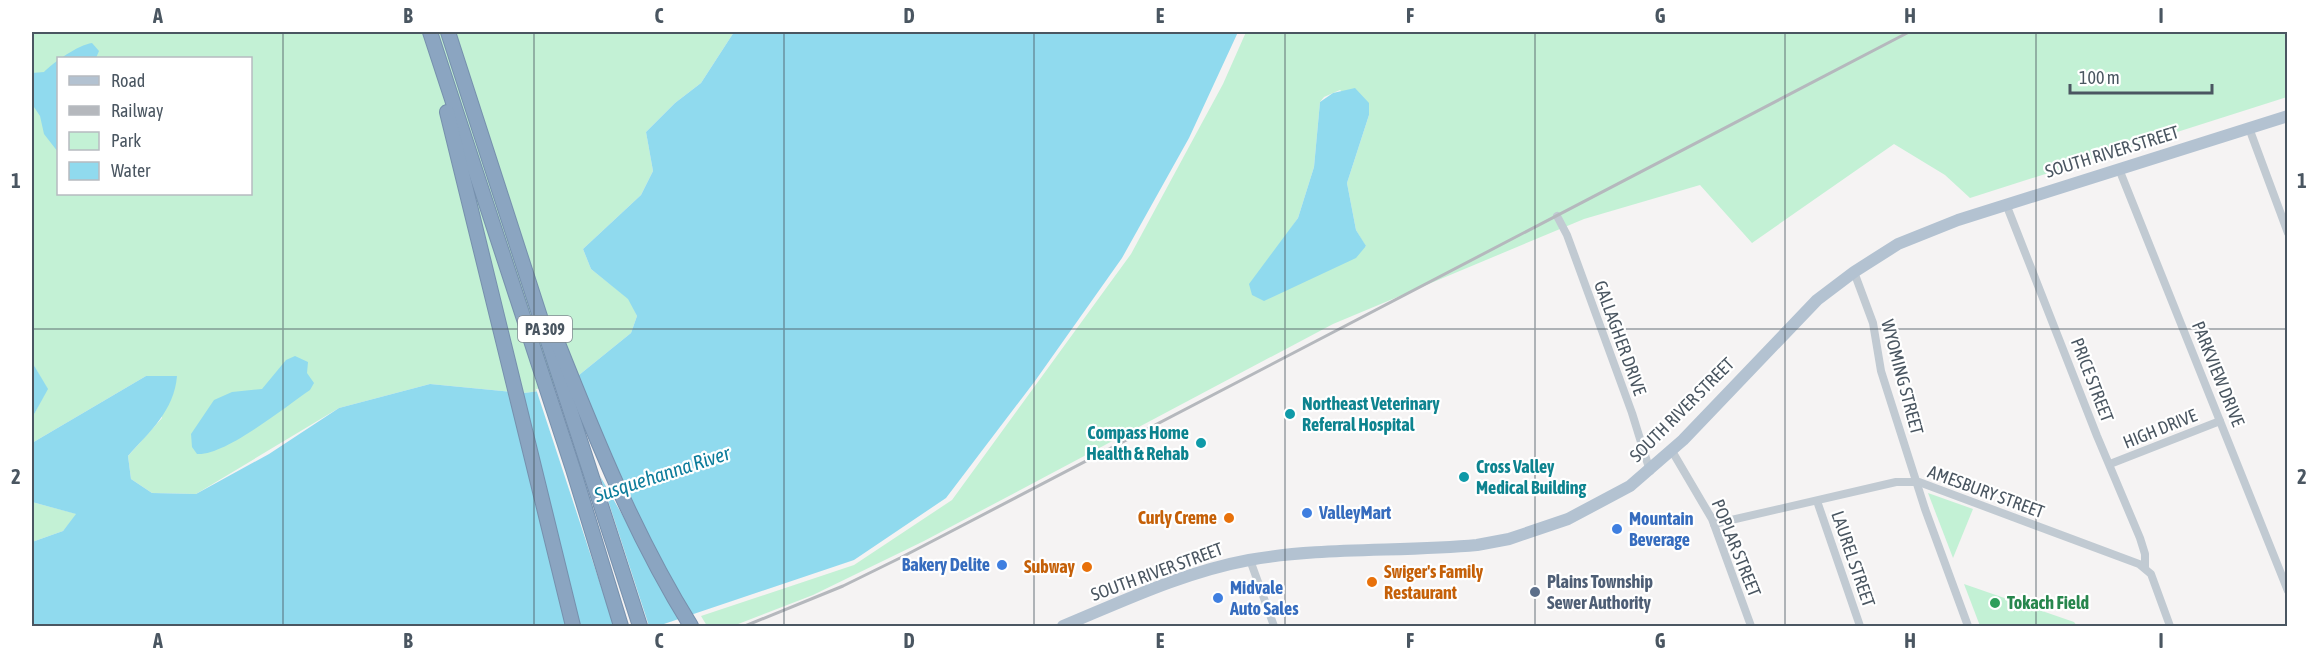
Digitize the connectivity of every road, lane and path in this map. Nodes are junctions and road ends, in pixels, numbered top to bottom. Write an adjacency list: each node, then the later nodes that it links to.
1 (428, 32): 21 (highway); 22 (highway, PA 309)
2 (448, 32): 9 (highway, PA 309)
3 (2288, 116): 4 (main road, SOUTH RIVER STREET)
4 (2249, 128): 5 (main road, SOUTH RIVER STREET); 8 (street)
5 (2119, 169): 6 (main road, SOUTH RIVER STREET); 11 (street, PARKVIEW DRIVE)
6 (2006, 204): 10 (main road, SOUTH RIVER STREET); 13 (street, PRICE STREET)
7 (1557, 216): 14 (street, GALLAGHER DRIVE)
8 (2288, 233)
9 (522, 256): 23 (highway, PA 309); 24 (highway)
10 (1854, 272): 12 (main road, SOUTH RIVER STREET); 15 (street, WYOMING STREET)
11 (2220, 421): 13 (street, HIGH DRIVE); 20 (street, PARKVIEW DRIVE)
12 (1672, 451): 14 (main road, SOUTH RIVER STREET); 17 (street, POPLAR STREET)
13 (2110, 464): 19 (street, PRICE STREET)
14 (1650, 471): 18 (main road, SOUTH RIVER STREET)
15 (1917, 482): 16 (street, AMESBURY STREET); 19 (street, AMESBURY STREET); 29 (street, WYOMING STREET)
16 (1817, 501): 17 (street, AMESBURY STREET); 28 (street, LAUREL STREET)
17 (1714, 524): 27 (street, POPLAR STREET)
18 (1250, 560): 25 (main road, SOUTH RIVER STREET); 26 (street)
19 (2145, 567): 30 (street)
20 (2288, 591)
21 (573, 627)
22 (621, 627)
23 (640, 627)
24 (691, 627)
25 (1063, 627)
26 (1274, 627)
27 (1751, 627)
28 (1860, 627)
29 (1968, 627)
30 (2170, 627)

